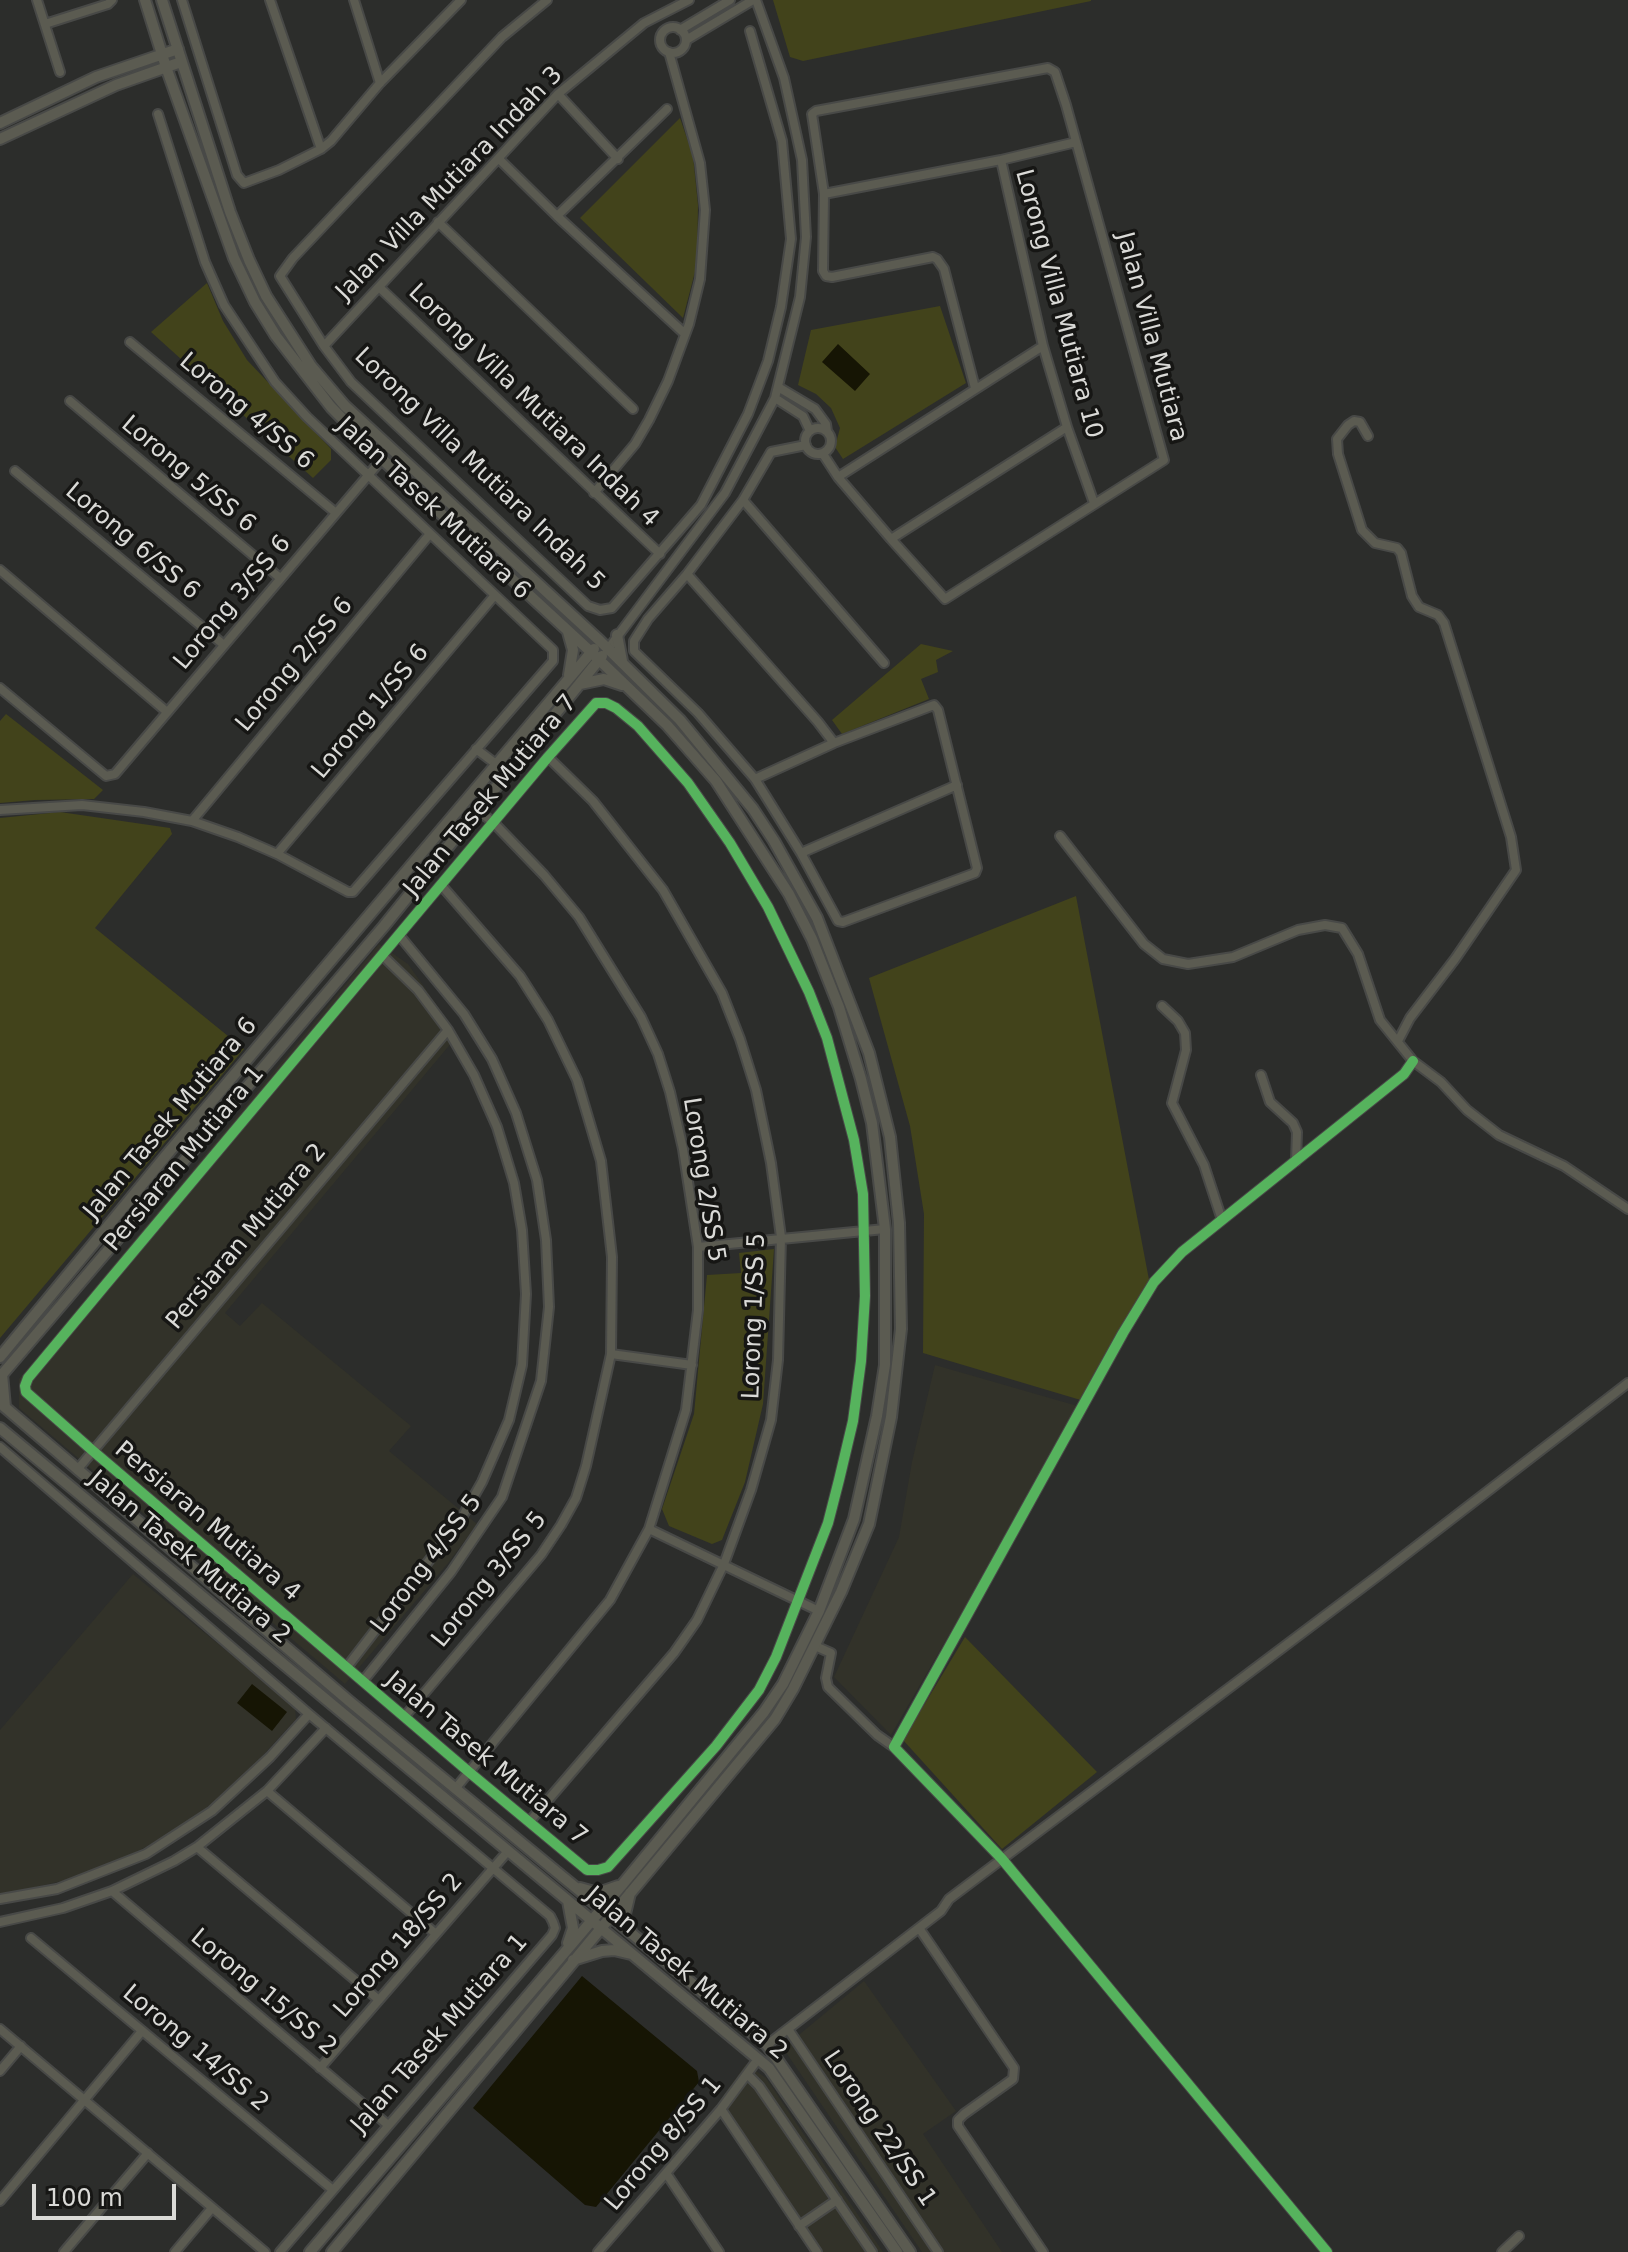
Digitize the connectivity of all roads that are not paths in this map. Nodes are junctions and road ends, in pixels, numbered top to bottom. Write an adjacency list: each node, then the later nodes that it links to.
1 (37, 0): 14 (street)
2 (112, 0): 14 (street)
3 (145, 0): 21 (street)
4 (162, 0): 19 (street)
5 (182, 0): 32 (street)
6 (270, 0): 32 (street)
7 (354, 0): 25 (street)
8 (461, 0): 25 (street)
9 (547, 0): 42 (street, Lorong Villa Mutiara Indah 5)
10 (689, 0): 13 (street, Jalan Villa Mutiara Indah 3)
11 (730, 0): 16 (street)
12 (754, 0): 18 (street); 44 (street)
13 (656, 18): 15 (street); 26 (street, Jalan Villa Mutiara Indah 3)
14 (45, 24): 24 (street)
15 (665, 30): 16 (street); 20 (street)
16 (680, 30): 18 (street)
17 (750, 31): 65 (street)
18 (686, 40): 20 (street)
19 (178, 49): 21 (street); 22 (street)
20 (669, 52): 40 (street)
21 (163, 54): 23 (street); 29 (street)
22 (181, 62): 23 (street); 71 (street)
23 (166, 67): 30 (street); 55 (street, Jalan Tasek Mutiara 6)
24 (60, 72)
25 (380, 83): 32 (street)
26 (558, 94): 33 (street, Jalan Villa Mutiara Indah 3); 34 (street)
27 (667, 109): 34 (street)
28 (158, 114): 57 (street, Jalan Tasek Mutiara 6)
29 (0, 123)
30 (0, 139)
31 (1076, 142): 35 (street); 36 (street, Jalan Villa Mutiara); 61 (street, Jalan Villa Mutiara)
32 (321, 149)
33 (499, 159): 37 (street); 38 (street, Jalan Villa Mutiara Indah 3)
34 (618, 159): 37 (street)
35 (1001, 160): 36 (street); 43 (street, Lorong Villa Mutiara 10)
36 (824, 194): 45 (street)
37 (557, 216): 40 (street)
38 (438, 222): 39 (street, Jalan Villa Mutiara Indah 3); 48 (street)
39 (379, 287): 42 (street, Jalan Villa Mutiara Indah 3); 59 (street, Lorong Villa Mutiara Indah 4)
40 (685, 334): 59 (street)
41 (130, 342): 62 (street, Lorong 4/SS 6)
42 (324, 346): 65 (street, Lorong Villa Mutiara Indah 5)
43 (1043, 346): 45 (street); 49 (street, Lorong Villa Mutiara 10)
44 (778, 387): 46 (street); 51 (street)
45 (975, 388): 58 (street)
46 (775, 398): 50 (street); 72 (street)
47 (70, 401): 68 (street, Lorong 5/SS 6)
48 (633, 409)
49 (1067, 427): 61 (street, Lorong Villa Mutiara 10); 64 (street)
50 (810, 431): 51 (street); 53 (street)
51 (827, 431): 54 (street)
52 (1368, 436): 101 (street)
53 (806, 445): 54 (street); 60 (street)
54 (823, 454): 58 (street, Jalan Villa Mutiara)
55 (382, 459): 57 (street, Lorong 3/SS 6); 70 (street, Jalan Tasek Mutiara 6)
56 (15, 471): 73 (street, Lorong 6/SS 6)
57 (368, 475): 62 (street, Lorong 3/SS 6); 63 (street, Jalan Tasek Mutiara 6)
58 (838, 477): 64 (street, Jalan Villa Mutiara)
59 (594, 493): 65 (street, Lorong Villa Mutiara Indah 4)
60 (743, 500): 67 (street); 76 (street)
61 (1094, 503): 64 (street, Jalan Villa Mutiara)
62 (336, 513): 68 (street, Lorong 3/SS 6)
63 (429, 535): 69 (street, Jalan Tasek Mutiara 6); 91 (street, Lorong 2/SS 6)
64 (891, 539)
65 (660, 554)
66 (0, 570): 82 (street)
67 (687, 574): 83 (street); 87 (street)
68 (280, 578): 73 (street, Lorong 3/SS 6)
69 (495, 595): 84 (street, Jalan Tasek Mutiara 6); 95 (street, Lorong 1/SS 6)
70 (566, 628): 75 (street, Jalan Tasek Mutiara 6); 78 (street)
71 (587, 629): 72 (street); 74 (street)
72 (618, 633): 74 (street); 77 (street)
73 (224, 645): 82 (street, Lorong 3/SS 6)
74 (604, 645): 75 (street, Jalan Tasek Mutiara 6); 77 (street)
75 (595, 655): 78 (street, Jalan Tasek Mutiara 6); 79 (street, Jalan Tasek Mutiara 6); 81 (street)
76 (884, 663)
77 (624, 664): 136 (street)
78 (567, 680): 86 (street, Jalan Tasek Mutiara 6)
79 (579, 684): 81 (street); 90 (street, Jalan Tasek Mutiara 6)
80 (0, 688): 82 (street, Lorong 3/SS 6)
81 (631, 690): 111 (street)
82 (167, 712)
83 (834, 743): 87 (street); 88 (street)
84 (476, 749): 86 (street); 95 (street, Jalan Tasek Mutiara 6)
85 (548, 757): 92 (street, Jalan Tasek Mutiara 7); 112 (street, Jalan Tasek Mutiara 7); 113 (street, Lorong 1/SS 5)
86 (496, 764): 106 (street, Jalan Tasek Mutiara 6)
87 (755, 779): 94 (street)
88 (957, 785): 94 (street); 94 (street)
89 (0, 810): 91 (street)
90 (477, 810): 92 (street, Lorong 2/SS 5); 102 (street, Jalan Tasek Mutiara 6)
91 (192, 821): 95 (street)
92 (493, 822): 96 (street, Jalan Tasek Mutiara 7); 114 (street, Lorong 2/SS 5)
93 (1060, 836): 101 (street)
94 (801, 853)
95 (277, 854)
96 (442, 886): 97 (street, Jalan Tasek Mutiara 7); 117 (street, Lorong 3/SS 5)
97 (399, 935): 98 (street, Jalan Tasek Mutiara 7); 138 (street, Lorong 4/SS 5)
98 (382, 955): 100 (street); 104 (street, Persiaran Mutiara 1)
99 (1162, 1006): 110 (street)
100 (448, 1030): 126 (street, Persiaran Mutiara 2); 137 (street)
101 (1398, 1041): 103 (street)
102 (273, 1056): 104 (street); 108 (street, Jalan Tasek Mutiara 6)
103 (1413, 1061): 107 (street); 109 (street)
104 (288, 1068): 116 (street, Persiaran Mutiara 1)
105 (1261, 1075): 107 (street)
106 (169, 1152): 108 (street); 118 (street, Jalan Tasek Mutiara 6)
107 (1296, 1161): 110 (street)
108 (181, 1163): 115 (street, Jalan Tasek Mutiara 6)
109 (1628, 1209)
110 (1222, 1220): 142 (street)
111 (885, 1229): 112 (street); 134 (street)
112 (864, 1232): 113 (street); 132 (street, Jalan Tasek Mutiara 7)
113 (781, 1237): 114 (street); 131 (street, Lorong 1/SS 5)
114 (698, 1247): 119 (street, Lorong 2/SS 5)
115 (90, 1269): 116 (street); 120 (street, Jalan Tasek Mutiara 6)
116 (107, 1283): 122 (street, Persiaran Mutiara 1)
117 (611, 1354): 119 (street); 140 (street, Lorong 3/SS 5)
118 (0, 1357)
119 (692, 1365): 129 (street, Lorong 2/SS 5)
120 (1, 1375): 123 (street)
121 (1628, 1383): 149 (street)
122 (26, 1392): 126 (street, Persiaran Mutiara 4)
123 (3, 1405): 127 (street, Jalan Tasek Mutiara 2)
124 (0, 1428): 128 (street, Jalan Tasek Mutiara 2)
125 (0, 1447): 130 (street, Jalan Tasek Mutiara 1)
126 (93, 1451): 127 (street, Persiaran Mutiara 2); 137 (street, Persiaran Mutiara 4)
127 (77, 1470): 133 (street, Jalan Tasek Mutiara 2)
128 (124, 1529): 130 (street); 135 (street, Jalan Tasek Mutiara 2)
129 (649, 1529): 131 (street); 143 (street, Lorong 2/SS 5)
130 (113, 1544): 139 (street, Jalan Tasek Mutiara 1)
131 (724, 1564): 132 (street); 146 (street, Lorong 1/SS 5)
132 (800, 1601): 134 (street); 146 (street, Jalan Tasek Mutiara 7)
133 (234, 1604): 135 (street); 144 (street, Jalan Tasek Mutiara 2)
134 (819, 1611): 152 (street)
135 (226, 1614): 148 (street, Jalan Tasek Mutiara 2)
136 (815, 1646): 142 (street); 152 (street)
137 (347, 1667): 138 (street, Persiaran Mutiara 4)
138 (363, 1681): 140 (street, Jalan Tasek Mutiara 7)
139 (309, 1714): 141 (street, Jalan Tasek Mutiara 1); 154 (street)
140 (405, 1716): 143 (street, Jalan Tasek Mutiara 7)
141 (326, 1728): 145 (street); 150 (street, Jalan Tasek Mutiara 1)
142 (894, 1747): 149 (street)
143 (469, 1772): 144 (street, Lorong 2/SS 5); 146 (street, Jalan Tasek Mutiara 7)
144 (455, 1789): 151 (street, Jalan Tasek Mutiara 2)
145 (267, 1791): 147 (street); 160 (street)
146 (530, 1821)
147 (197, 1847): 153 (street); 166 (street)
148 (508, 1851): 150 (street, Lorong 18/SS 2); 155 (street, Jalan Tasek Mutiara 2)
149 (1002, 1859): 159 (street); 201 (street)
150 (493, 1868): 160 (street, Lorong 18/SS 2); 178 (street, Jalan Tasek Mutiara 1)
151 (570, 1884): 152 (street); 156 (street, Jalan Tasek Mutiara 2)
152 (626, 1888): 156 (street); 162 (street)
153 (112, 1891): 157 (street); 173 (street, Lorong 15/SS 2)
154 (0, 1899)
155 (567, 1900): 158 (street, Jalan Tasek Mutiara 2); 163 (street)
156 (604, 1913): 158 (street); 162 (street, Jalan Tasek Mutiara 2)
157 (0, 1922)
158 (596, 1923): 163 (street, Jalan Tasek Mutiara 1); 164 (street, Jalan Tasek Mutiara 2); 165 (street)
159 (919, 1928): 168 (street); 200 (street)
160 (436, 1934): 166 (street, Lorong 18/SS 2)
161 (31, 1938): 169 (street, Lorong 14/SS 2)
162 (640, 1942): 170 (street, Jalan Tasek Mutiara 2)
163 (563, 1952): 192 (street, Jalan Tasek Mutiara 1)
164 (633, 1954): 165 (street); 172 (street, Jalan Tasek Mutiara 2)
165 (573, 1960): 193 (street)
166 (379, 2000): 173 (street, Lorong 18/SS 2)
167 (0, 2029): 171 (street)
168 (788, 2029): 170 (street); 199 (street, Lorong 22/SS 1)
169 (142, 2031): 176 (street); 181 (street, Lorong 14/SS 2)
170 (767, 2045): 198 (street, Jalan Tasek Mutiara 2)
171 (21, 2046): 174 (street); 176 (street)
172 (758, 2059): 175 (street, Lorong 8/SS 1); 197 (street, Jalan Tasek Mutiara 2)
173 (320, 2068): 178 (street, Lorong 15/SS 2)
174 (0, 2071)
175 (748, 2075): 177 (street, Lorong 8/SS 1); 182 (street)
176 (85, 2100): 179 (street); 183 (street)
177 (721, 2109): 180 (street, Lorong 8/SS 1); 185 (street)
178 (388, 2125): 181 (street, Jalan Tasek Mutiara 1)
179 (148, 2153): 184 (street); 188 (street)
180 (666, 2173): 187 (street); 194 (street, Lorong 8/SS 1)
181 (333, 2190): 191 (street, Jalan Tasek Mutiara 1)
182 (837, 2200): 185 (street); 196 (street)
183 (0, 2201)
184 (212, 2208): 189 (street); 190 (street)
185 (799, 2226): 195 (street)
186 (1519, 2236): 202 (street)
187 (714, 2250)
188 (64, 2252)
189 (175, 2252)
190 (265, 2252)
191 (280, 2252)
192 (310, 2252)
193 (332, 2252)
194 (598, 2252)
195 (817, 2252)
196 (872, 2252)
197 (897, 2252)
198 (910, 2252)
199 (938, 2252)
200 (1043, 2252)
201 (1327, 2252)
202 (1502, 2252)

